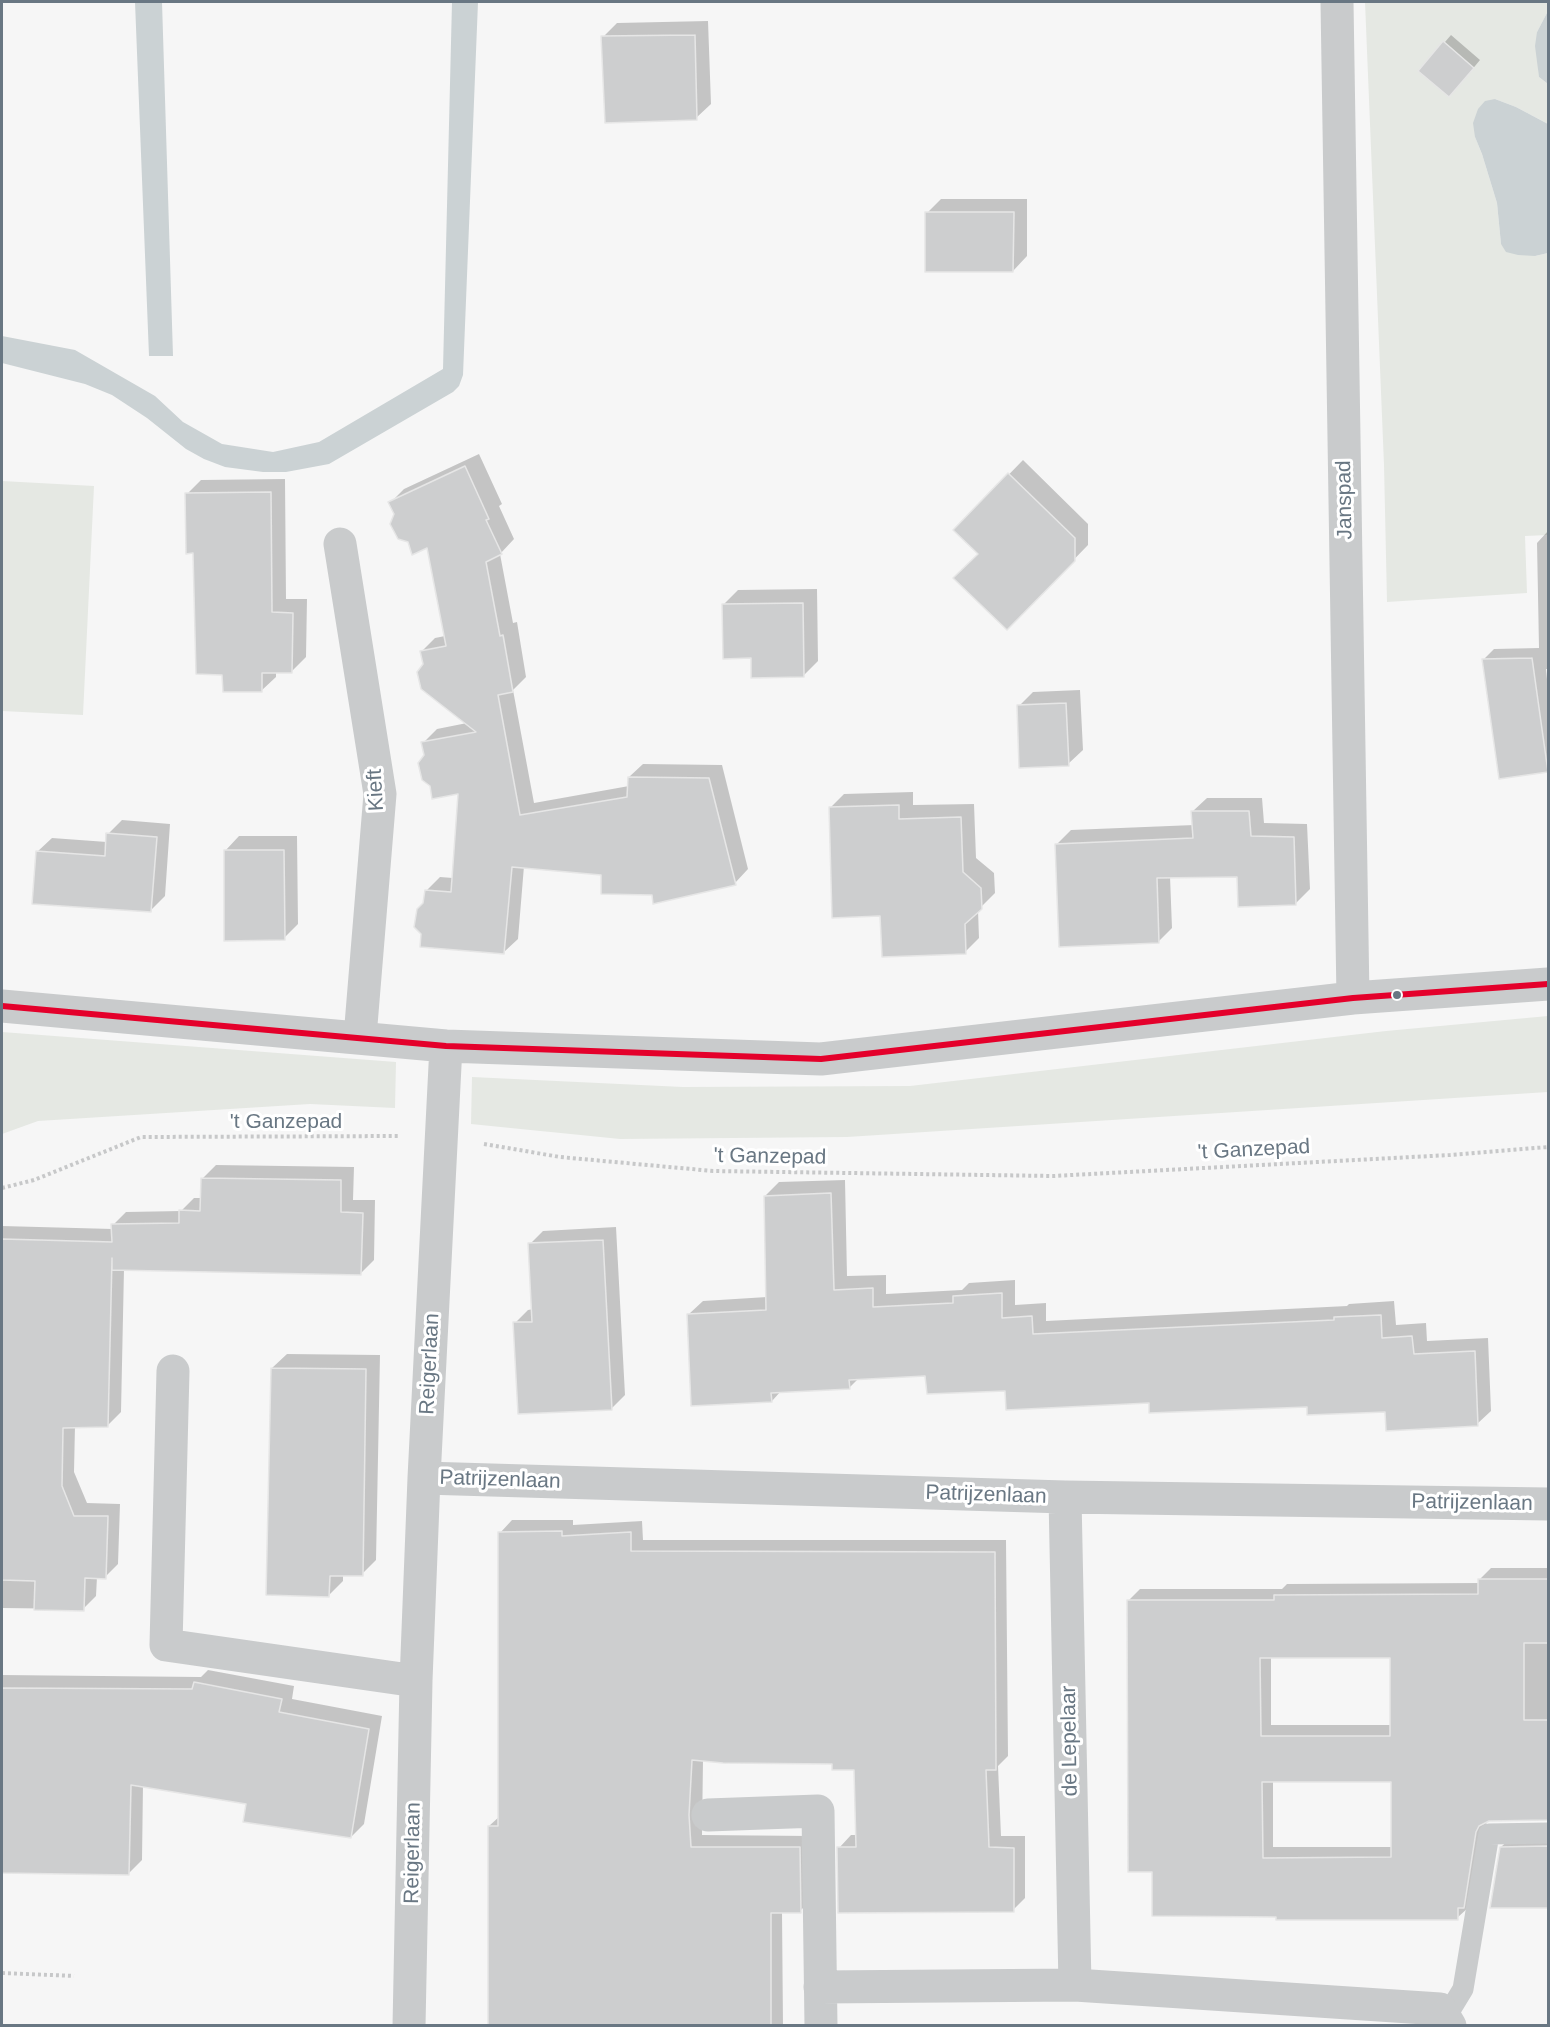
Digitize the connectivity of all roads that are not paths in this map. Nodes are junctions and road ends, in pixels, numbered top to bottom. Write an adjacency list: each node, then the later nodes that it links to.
1 (1337, 2): 4 (street, Janspad)
2 (340, 544): 6 (street, Kieft)
3 (1548, 984): 4 (street)
4 (1353, 998): 7 (street)
5 (2, 1006): 6 (street)
6 (360, 1037): 7 (street)
7 (446, 1046): 9 (street, Reigerlaan)
8 (173, 1371): 12 (street)
9 (424, 1478): 10 (street, Patrijzenlaan); 12 (street, Reigerlaan)
10 (1065, 1497): 11 (street, Patrijzenlaan); 15 (street, de Lepelaar)
11 (1548, 1504)
12 (416, 1681): 18 (street, Reigerlaan)
13 (708, 1815): 16 (street)
14 (1548, 1833): 17 (lane)
15 (1075, 1985): 16 (street); 17 (street)
16 (820, 1987): 19 (street)
17 (1448, 2021)
18 (409, 2025)
19 (821, 2025)

